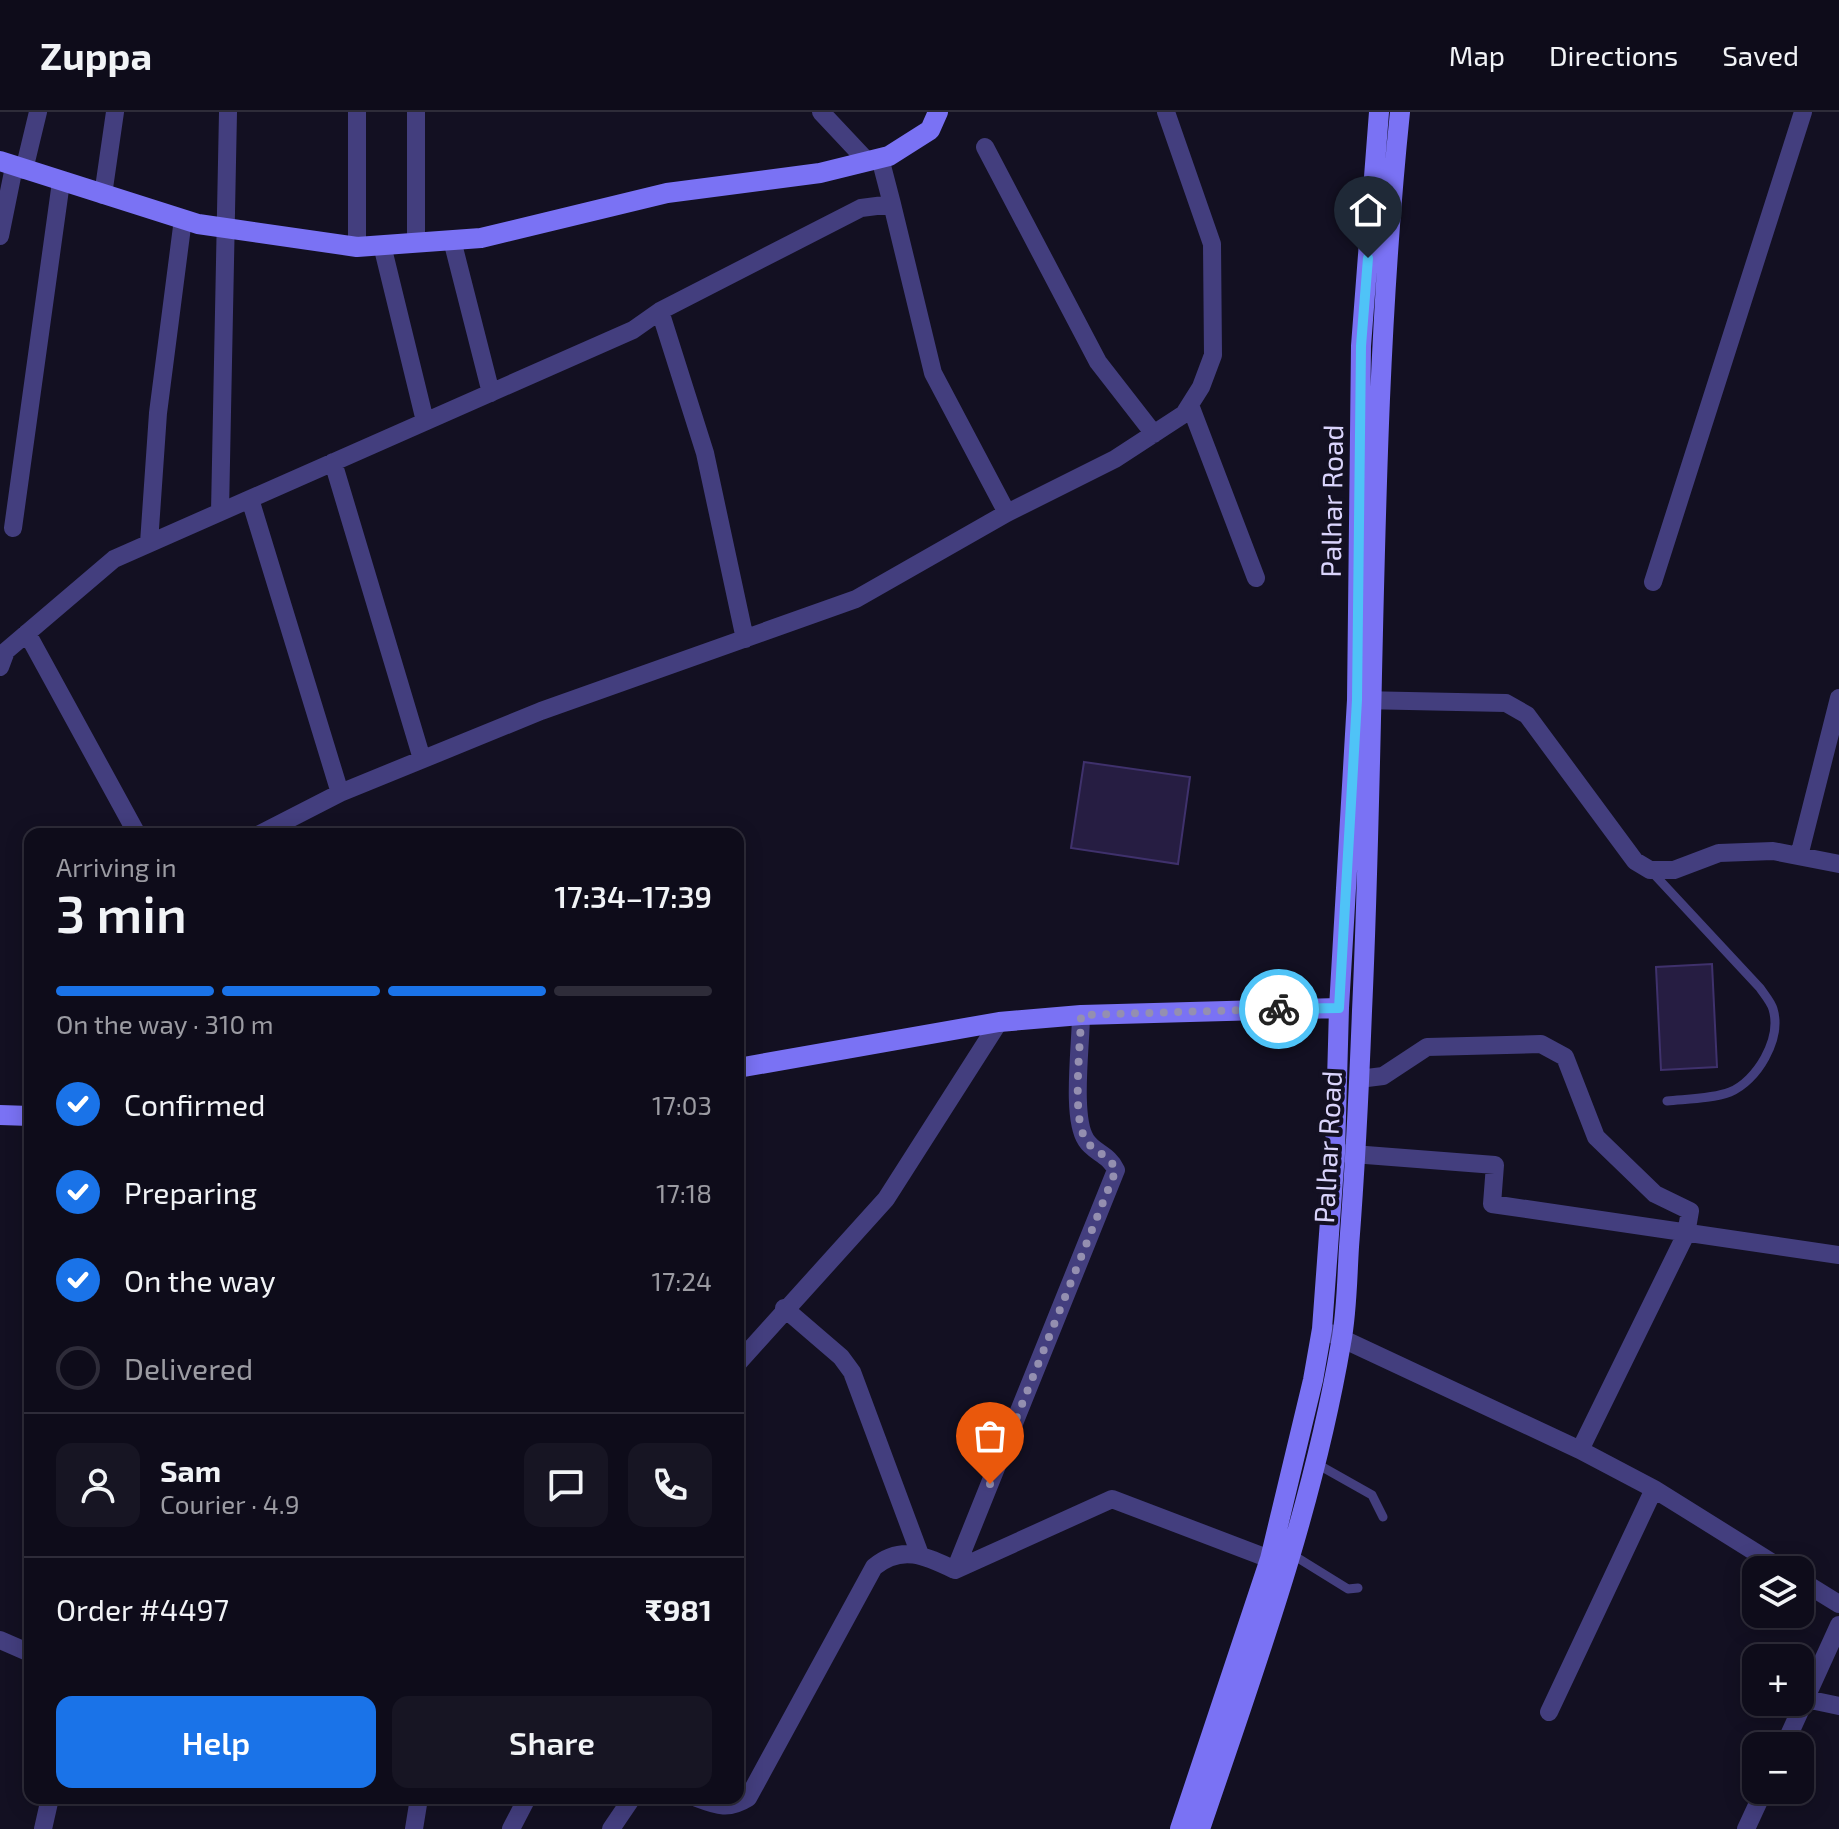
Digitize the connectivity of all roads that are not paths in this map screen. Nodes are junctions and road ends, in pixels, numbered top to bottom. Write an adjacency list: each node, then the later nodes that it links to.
1 (38, 112): 14 (street)
2 (115, 112): 16 (street)
3 (228, 112): 19 (street)
4 (357, 112): 24 (street)
5 (416, 112): 22 (street)
6 (821, 112): 13 (street)
7 (938, 112): 13 (main road)
8 (1166, 112): 27 (street)
9 (1379, 112): 42 (main road, Palhar Road)
10 (1400, 112): 42 (main road, Palhar Road)
11 (1803, 112): 37 (street)
12 (985, 147): 29 (street)
13 (874, 160): 17 (street); 21 (main road)
14 (13, 166): 15 (main road); 20 (street)
15 (61, 182): 16 (main road); 34 (street)
16 (103, 195): 18 (main road)
17 (892, 204): 25 (street); 33 (street)
18 (183, 219): 19 (main road); 35 (street)
19 (228, 228): 24 (main road); 32 (street)
20 (0, 236)
21 (452, 240): 22 (main road); 26 (street)
22 (416, 243): 23 (main road)
23 (382, 245): 24 (main road); 28 (street)
24 (357, 247)
25 (660, 311): 26 (street); 39 (street)
26 (491, 393): 28 (street)
27 (1190, 405): 29 (street); 36 (street)
28 (425, 421): 30 (street)
29 (1154, 434): 33 (street)
30 (333, 462): 31 (street); 43 (street)
31 (250, 499): 32 (street); 44 (street)
32 (220, 512): 35 (street)
33 (1007, 513): 39 (street)
34 (13, 528)
35 (149, 543): 38 (street)
36 (1256, 578)
37 (1653, 582)
38 (27, 633): 40 (street); 45 (street)
39 (745, 639): 43 (street)
40 (0, 667)
41 (1839, 698): 47 (street)
42 (1365, 700): 49 (street); 50 (main road, Palhar Road); 54 (main road, Palhar Road)
43 (422, 759): 44 (street)
44 (340, 793): 46 (street)
45 (134, 828)
46 (272, 828)
47 (1799, 856): 48 (street); 49 (street)
48 (1839, 864)
49 (1650, 870): 55 (lane)
50 (1339, 1008): 51 (main road); 58 (main road, Palhar Road)
51 (1081, 1015): 52 (main road); 74 (street)
52 (999, 1022): 53 (main road); 62 (street)
53 (744, 1067)
54 (1359, 1079): 59 (main road, Palhar Road); 60 (street)
55 (1667, 1101)
56 (0, 1115): 57 (main road)
57 (24, 1116)
58 (1335, 1153): 59 (street); 63 (main road, Palhar Road)
59 (1357, 1153): 60 (street); 64 (main road, Palhar Road)
60 (1686, 1234): 61 (street); 66 (street)
61 (1839, 1255)
62 (784, 1308): 65 (street); 70 (street)
63 (1322, 1329): 64 (street); 73 (main road, Palhar Road)
64 (1342, 1339): 66 (street); 67 (main road, Palhar Road)
65 (744, 1356)
66 (1580, 1450): 68 (street)
67 (1317, 1464): 69 (lane); 71 (main road, Palhar Road)
68 (1654, 1489): 72 (street); 84 (street)
69 (1383, 1517)
70 (919, 1552): 74 (street); 85 (street)
71 (1293, 1555): 75 (lane); 98 (main road, Palhar Road)
72 (1762, 1556)
73 (1270, 1559): 74 (street); 97 (main road, Palhar Road)
74 (955, 1570)
75 (1358, 1588)
76 (1814, 1589): 77 (street)
77 (1839, 1604)
78 (1839, 1625): 81 (street)
79 (0, 1640): 80 (street)
80 (24, 1650)
81 (1814, 1681)
82 (1814, 1701): 83 (street)
83 (1839, 1706)
84 (1549, 1712)
85 (744, 1800)
86 (49, 1804): 93 (street)
87 (418, 1804): 94 (street)
88 (524, 1804): 95 (street)
89 (628, 1804): 96 (street)
90 (712, 1804): 91 (street)
91 (738, 1804)
92 (1758, 1804): 99 (street)
93 (43, 1829)
94 (414, 1829)
95 (511, 1829)
96 (611, 1829)
97 (1180, 1829)
98 (1200, 1829)
99 (1746, 1829)

